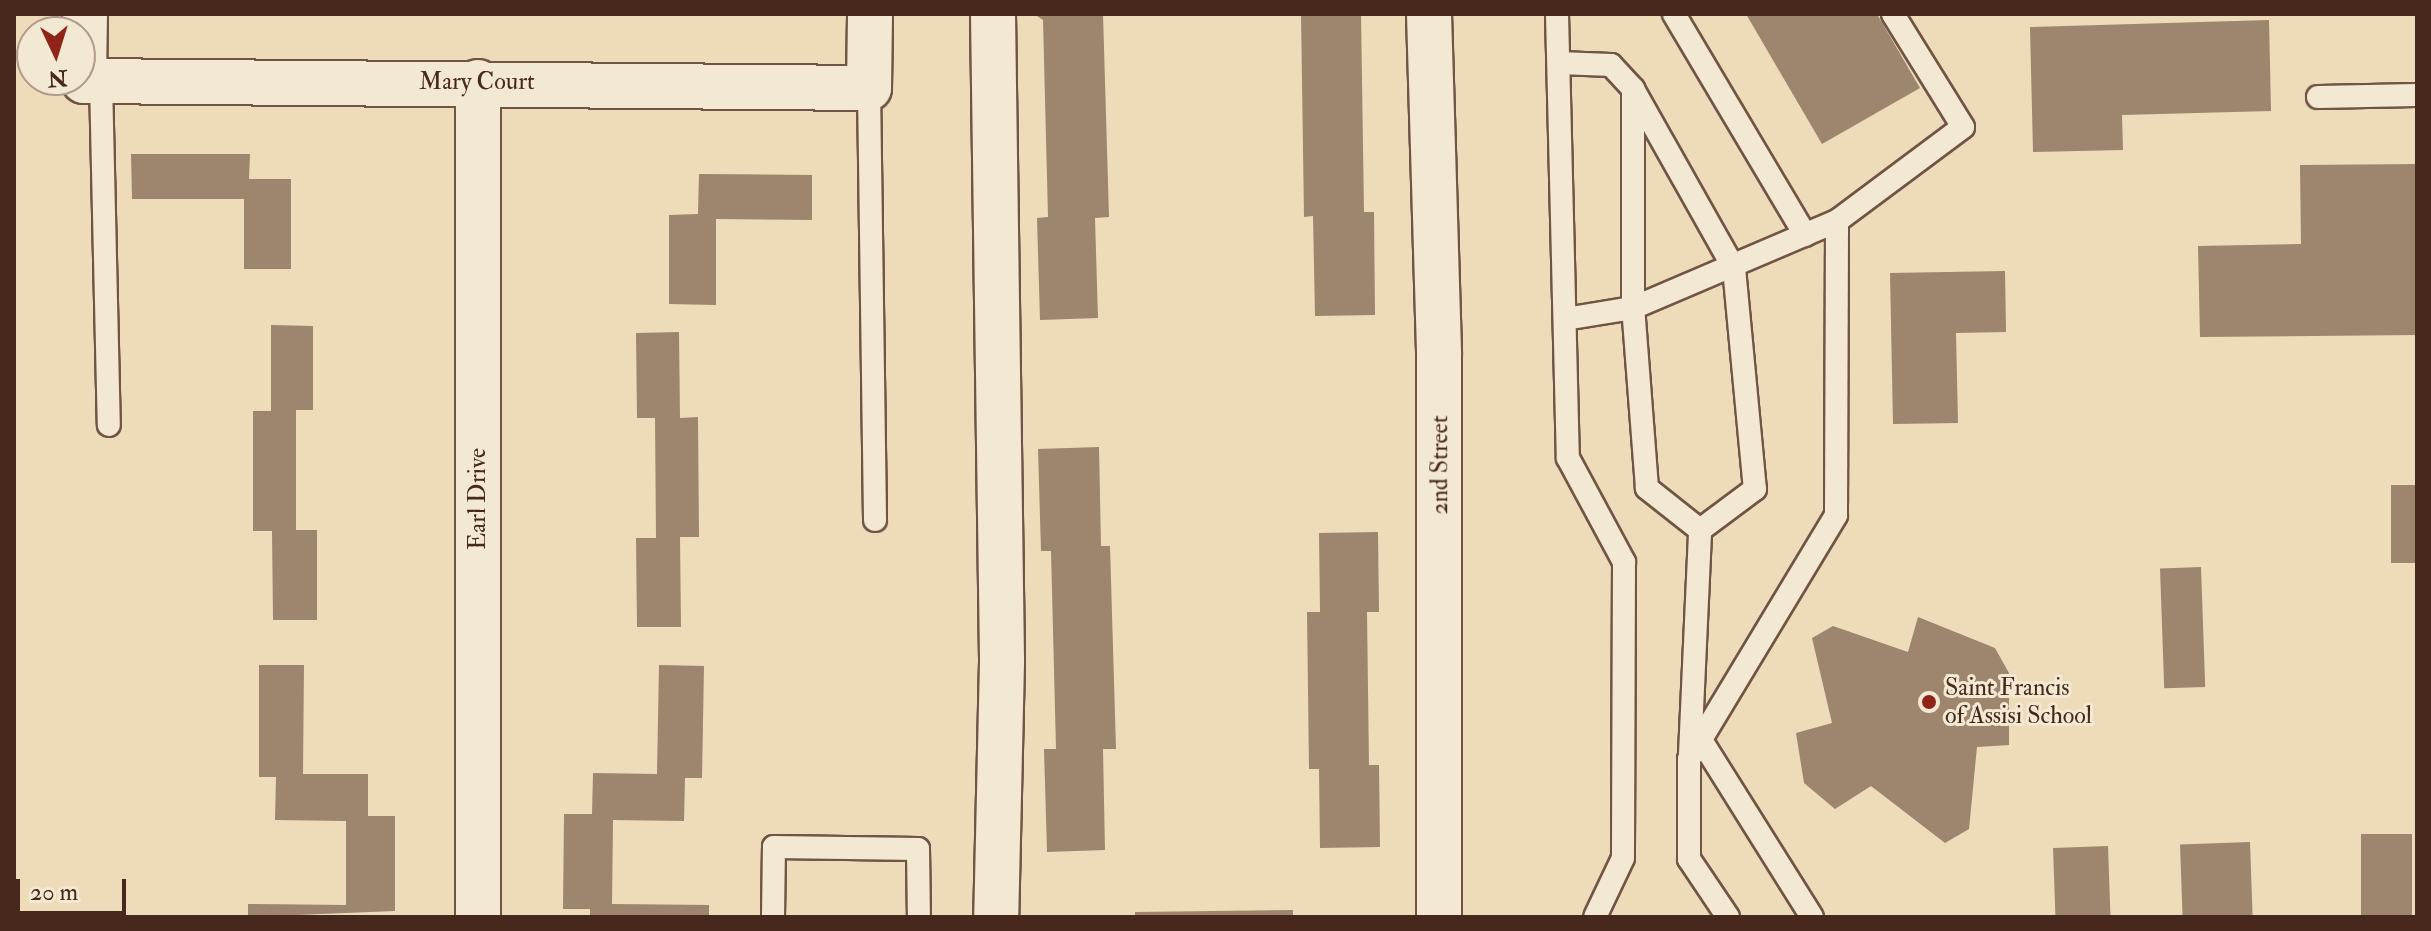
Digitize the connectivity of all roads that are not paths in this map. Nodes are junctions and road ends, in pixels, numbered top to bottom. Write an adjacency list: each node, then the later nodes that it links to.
1 (870, 14): 10 (street)
2 (993, 14): 28 (street)
3 (1429, 14): 29 (street, 2nd Street)
4 (1557, 14): 7 (lane)
5 (1674, 14): 16 (lane)
6 (1893, 14): 15 (lane)
7 (1559, 63): 11 (lane); 19 (lane)
8 (96, 81): 9 (street, Mary Court)
9 (478, 82): 10 (street, Mary Court); 25 (street, Earl Drive)
10 (869, 88): 21 (lane)
11 (1633, 89): 17 (lane); 18 (lane)
12 (2417, 95): 14 (lane)
13 (94, 96): 20 (lane)
14 (2318, 97)
15 (1837, 221): 16 (lane); 23 (lane)
16 (1805, 235): 17 (lane)
17 (1734, 268): 18 (lane); 22 (lane)
18 (1633, 308): 19 (lane); 22 (lane)
19 (1565, 319): 30 (lane)
20 (109, 425)
21 (875, 520)
22 (1700, 530): 24 (lane)
23 (1701, 740): 24 (lane); 32 (lane)
24 (1689, 759): 31 (lane)
25 (478, 917)
26 (773, 917): 27 (lane)
27 (919, 917)
28 (996, 917)
29 (1439, 917)
30 (1595, 917)
31 (1728, 917)
32 (1812, 917)

